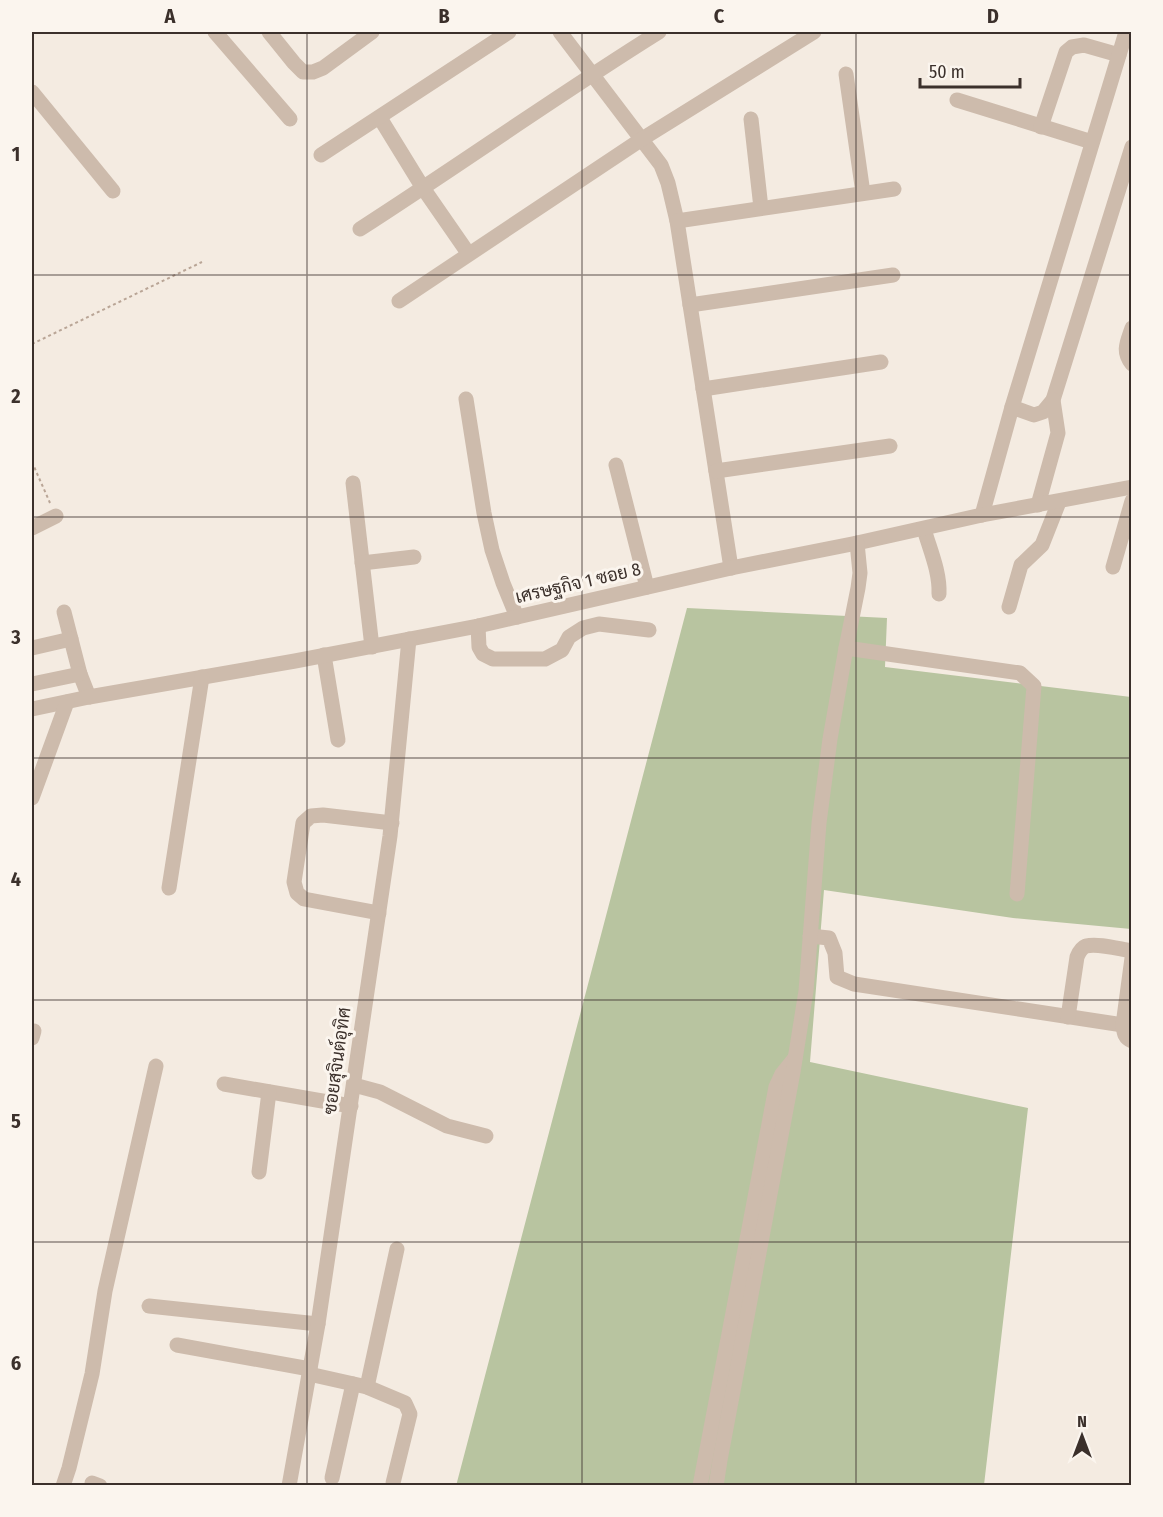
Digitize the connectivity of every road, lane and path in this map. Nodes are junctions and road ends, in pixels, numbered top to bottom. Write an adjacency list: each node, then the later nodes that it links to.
1 (215, 32): 15 (street)
2 (269, 32): 3 (street)
3 (372, 32)
4 (509, 32): 14 (street)
5 (560, 32): 10 (street)
6 (659, 32): 10 (street)
7 (1126, 32): 9 (street)
8 (805, 34): 18 (street)
9 (1119, 55): 17 (street); 19 (street)
10 (592, 73): 18 (street); 22 (street)
11 (846, 74): 25 (street)
12 (32, 92): 24 (street)
13 (957, 100): 17 (street)
14 (380, 118): 21 (street); 22 (street)
15 (290, 119)
16 (751, 119): 26 (street)
17 (1041, 127): 19 (street)
18 (642, 139): 27 (street); 29 (street)
19 (1092, 142): 41 (street)
20 (1131, 147): 40 (street)
21 (321, 155)
22 (423, 188): 28 (street); 29 (street)
23 (894, 189): 25 (street)
24 (113, 191)
25 (863, 193): 26 (street)
26 (761, 208): 27 (street)
27 (677, 220): 33 (street)
28 (360, 229)
29 (468, 253): 32 (street)
30 (202, 262): 35 (path)
31 (893, 275): 33 (street)
32 (399, 301)
33 (690, 305): 38 (street)
34 (1131, 328): 37 (street)
35 (32, 344)
36 (881, 362): 38 (street)
37 (1131, 364)
38 (703, 388): 45 (street)
39 (466, 399): 64 (street)
40 (1053, 400): 41 (street); 50 (street)
41 (1012, 407): 52 (street)
42 (890, 446): 45 (street)
43 (32, 462): 51 (path)
44 (616, 465): 60 (street)
45 (716, 471): 59 (street)
46 (353, 483): 57 (street)
47 (1131, 488): 49 (street, เศรษฐกิจ 1 ซอย 8)
48 (1131, 501): 58 (street)
49 (1059, 502): 50 (street, เศรษฐกิจ 1 ซอย 8); 62 (street)
50 (1038, 506): 52 (street, เศรษฐกิจ 1 ซอย 8)
51 (56, 516): 53 (street)
52 (982, 516): 54 (street, เศรษฐกิจ 1 ซอย 8)
53 (32, 528)
54 (924, 529): 55 (street, เศรษฐกิจ 1 ซอย 8); 61 (street)
55 (857, 543): 59 (street, เศรษฐกิจ 1 ซอย 8); 71 (street)
56 (414, 557): 57 (street)
57 (362, 563): 69 (street)
58 (1113, 567)
59 (731, 568): 60 (street, เศรษฐกิจ 1 ซอย 8)
60 (647, 587): 64 (street, เศรษฐกิจ 1 ซอย 8)
61 (939, 594)
62 (1009, 607)
63 (64, 612): 67 (street)
64 (517, 617): 65 (street, เศรษฐกิจ 1 ซอย 8)
65 (478, 626): 66 (street); 68 (street, เศรษฐกิจ 1 ซอย 8)
66 (650, 630)
67 (71, 639): 70 (street); 73 (street)
68 (409, 639): 69 (street, เศรษฐกิจ 1 ซอย 8); 81 (street, ซอยสุจินต์อุทิศ)
69 (372, 647): 72 (street, เศรษฐกิจ 1 ซอย 8)
70 (32, 648)
71 (846, 648): 83 (street); 85 (street)
72 (324, 655): 74 (street, เศรษฐกิจ 1 ซอย 8); 79 (street)
73 (81, 674): 75 (street); 76 (street)
74 (202, 677): 76 (street, เศรษฐกิจ 1 ซอย 8); 82 (street)
75 (32, 684)
76 (89, 697): 77 (street, เศรษฐกิจ 1 ซอย 8)
77 (67, 702): 78 (street, เศรษฐกิจ 1 ซอย 8); 80 (street)
78 (32, 709)
79 (338, 740)
80 (32, 798)
81 (392, 823): 84 (street, ซอยสุจินต์อุทิศ); 84 (street)
82 (169, 888)
83 (1017, 894)
84 (379, 913): 94 (street, ซอยสุจินต์อุทิศ)
85 (810, 936): 88 (street); 91 (street)
86 (1131, 951): 88 (street)
87 (1131, 958): 89 (street)
88 (1068, 1017): 89 (street)
89 (1123, 1025): 90 (street)
90 (1131, 1041)
91 (796, 1057): 109 (street); 110 (street)
92 (156, 1066): 107 (street)
93 (224, 1084): 95 (street)
94 (354, 1085): 96 (street, ซอยสุจินต์อุทิศ); 97 (street)
95 (268, 1092): 96 (street); 98 (street)
96 (351, 1106): 101 (street, ซอยสุจินต์อุทิศ)
97 (486, 1136)
98 (259, 1172)
99 (397, 1249): 104 (street)
100 (149, 1306): 101 (street)
101 (318, 1324): 103 (street, ซอยสุจินต์อุทิศ)
102 (177, 1345): 103 (street)
103 (309, 1371): 104 (street); 108 (street, ซอยสุจินต์อุทิศ)
104 (360, 1385): 105 (street); 106 (street)
105 (332, 1478)
106 (393, 1483)
107 (63, 1485)
108 (289, 1485)
109 (700, 1485)
110 (716, 1485)

